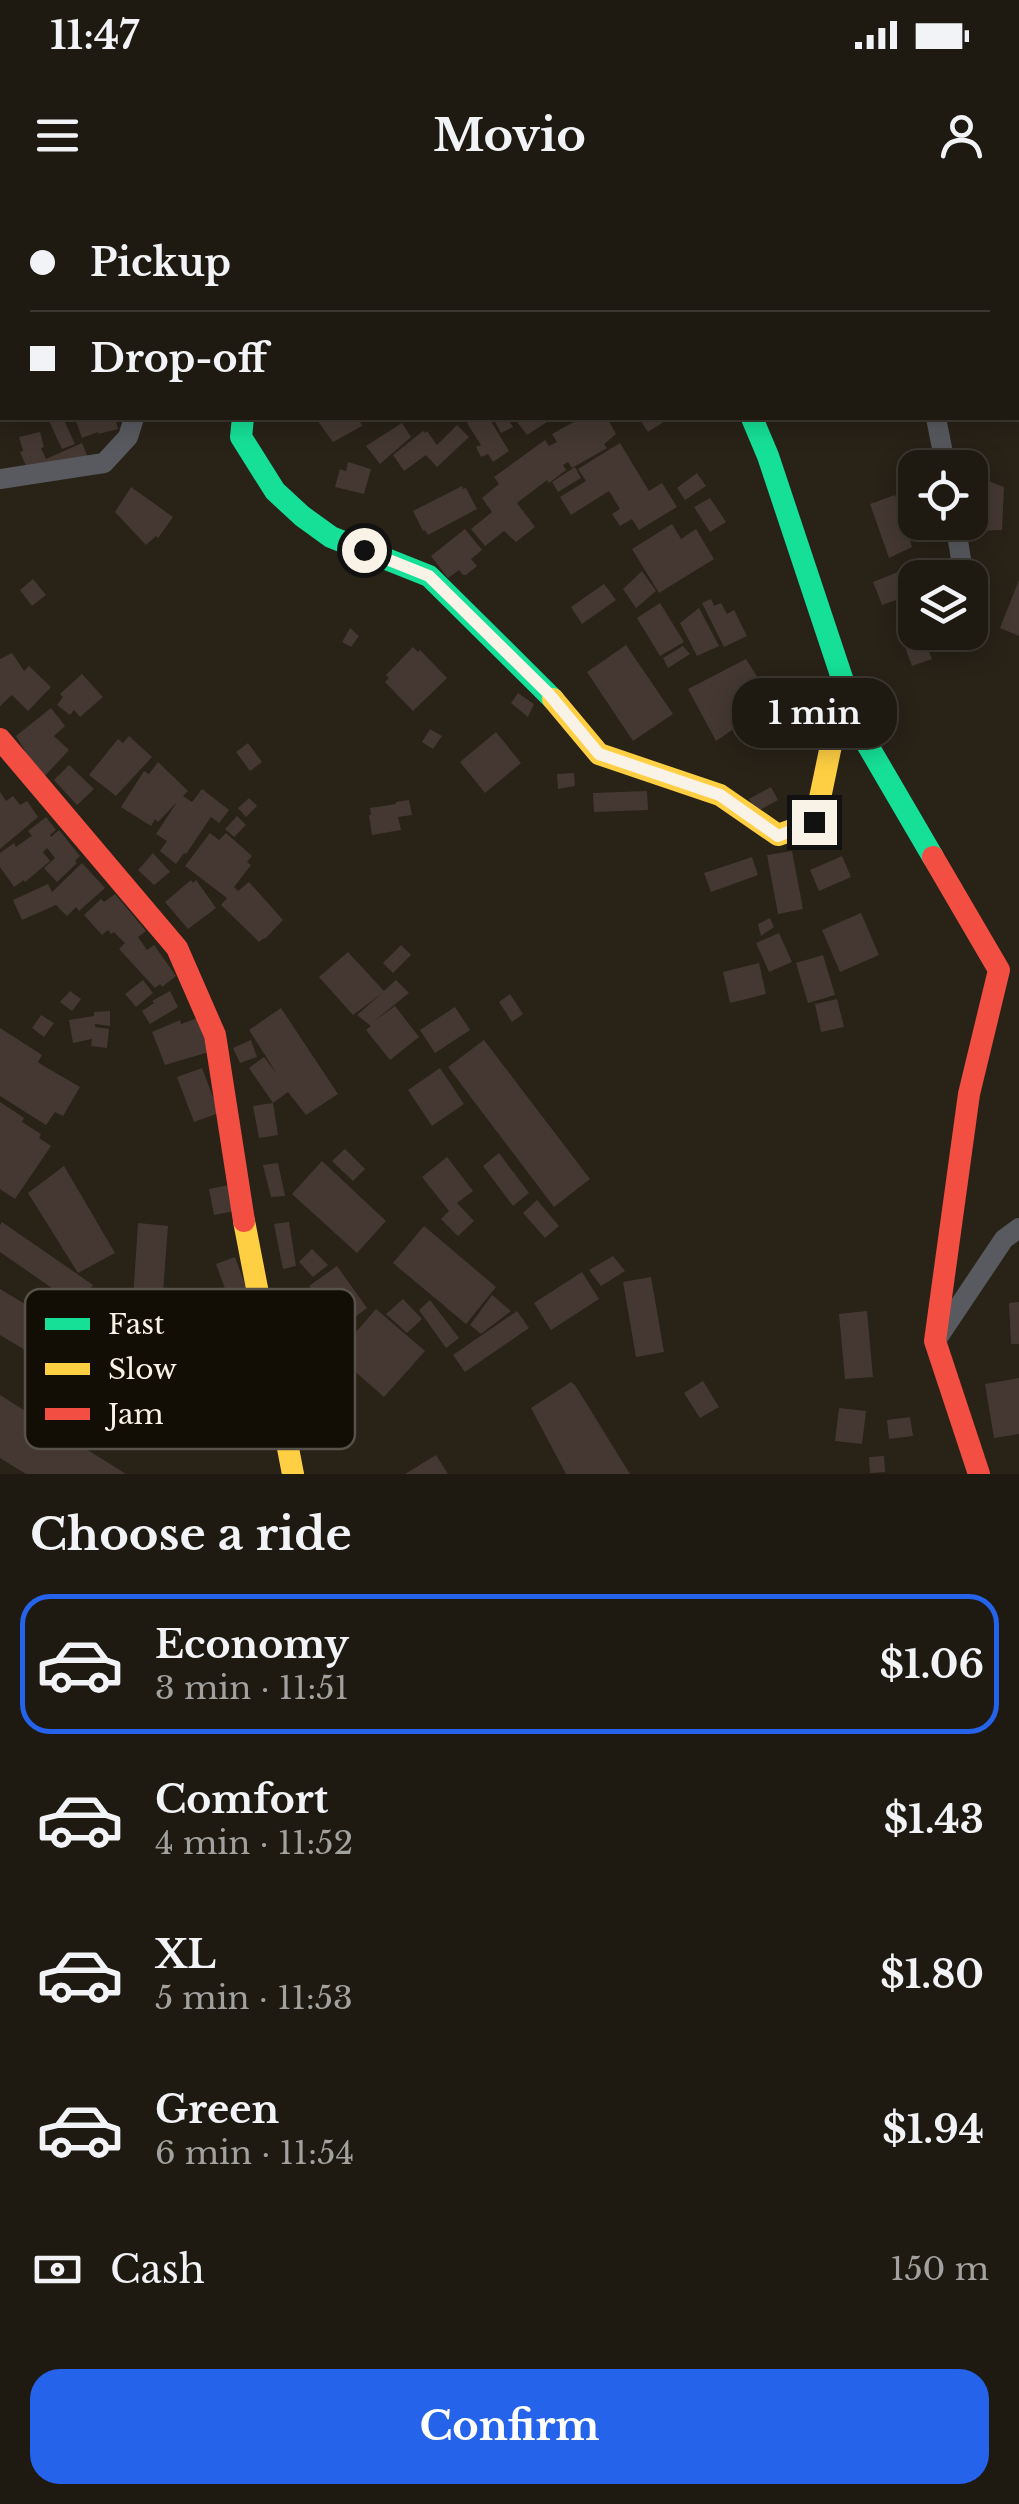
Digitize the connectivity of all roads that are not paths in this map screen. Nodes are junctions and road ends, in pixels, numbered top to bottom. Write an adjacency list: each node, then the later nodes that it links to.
1 (133, 420): 6 (street)
2 (243, 420): 7 (street)
3 (753, 420): 7 (street)
4 (936, 420): 5 (street)
5 (942, 450)
6 (0, 479)
7 (844, 684): 11 (street)
8 (0, 739): 10 (street)
9 (1019, 1228): 11 (street)
10 (257, 1289)
11 (935, 1342): 14 (street)
12 (288, 1449): 13 (street)
13 (293, 1474)
14 (979, 1474)

